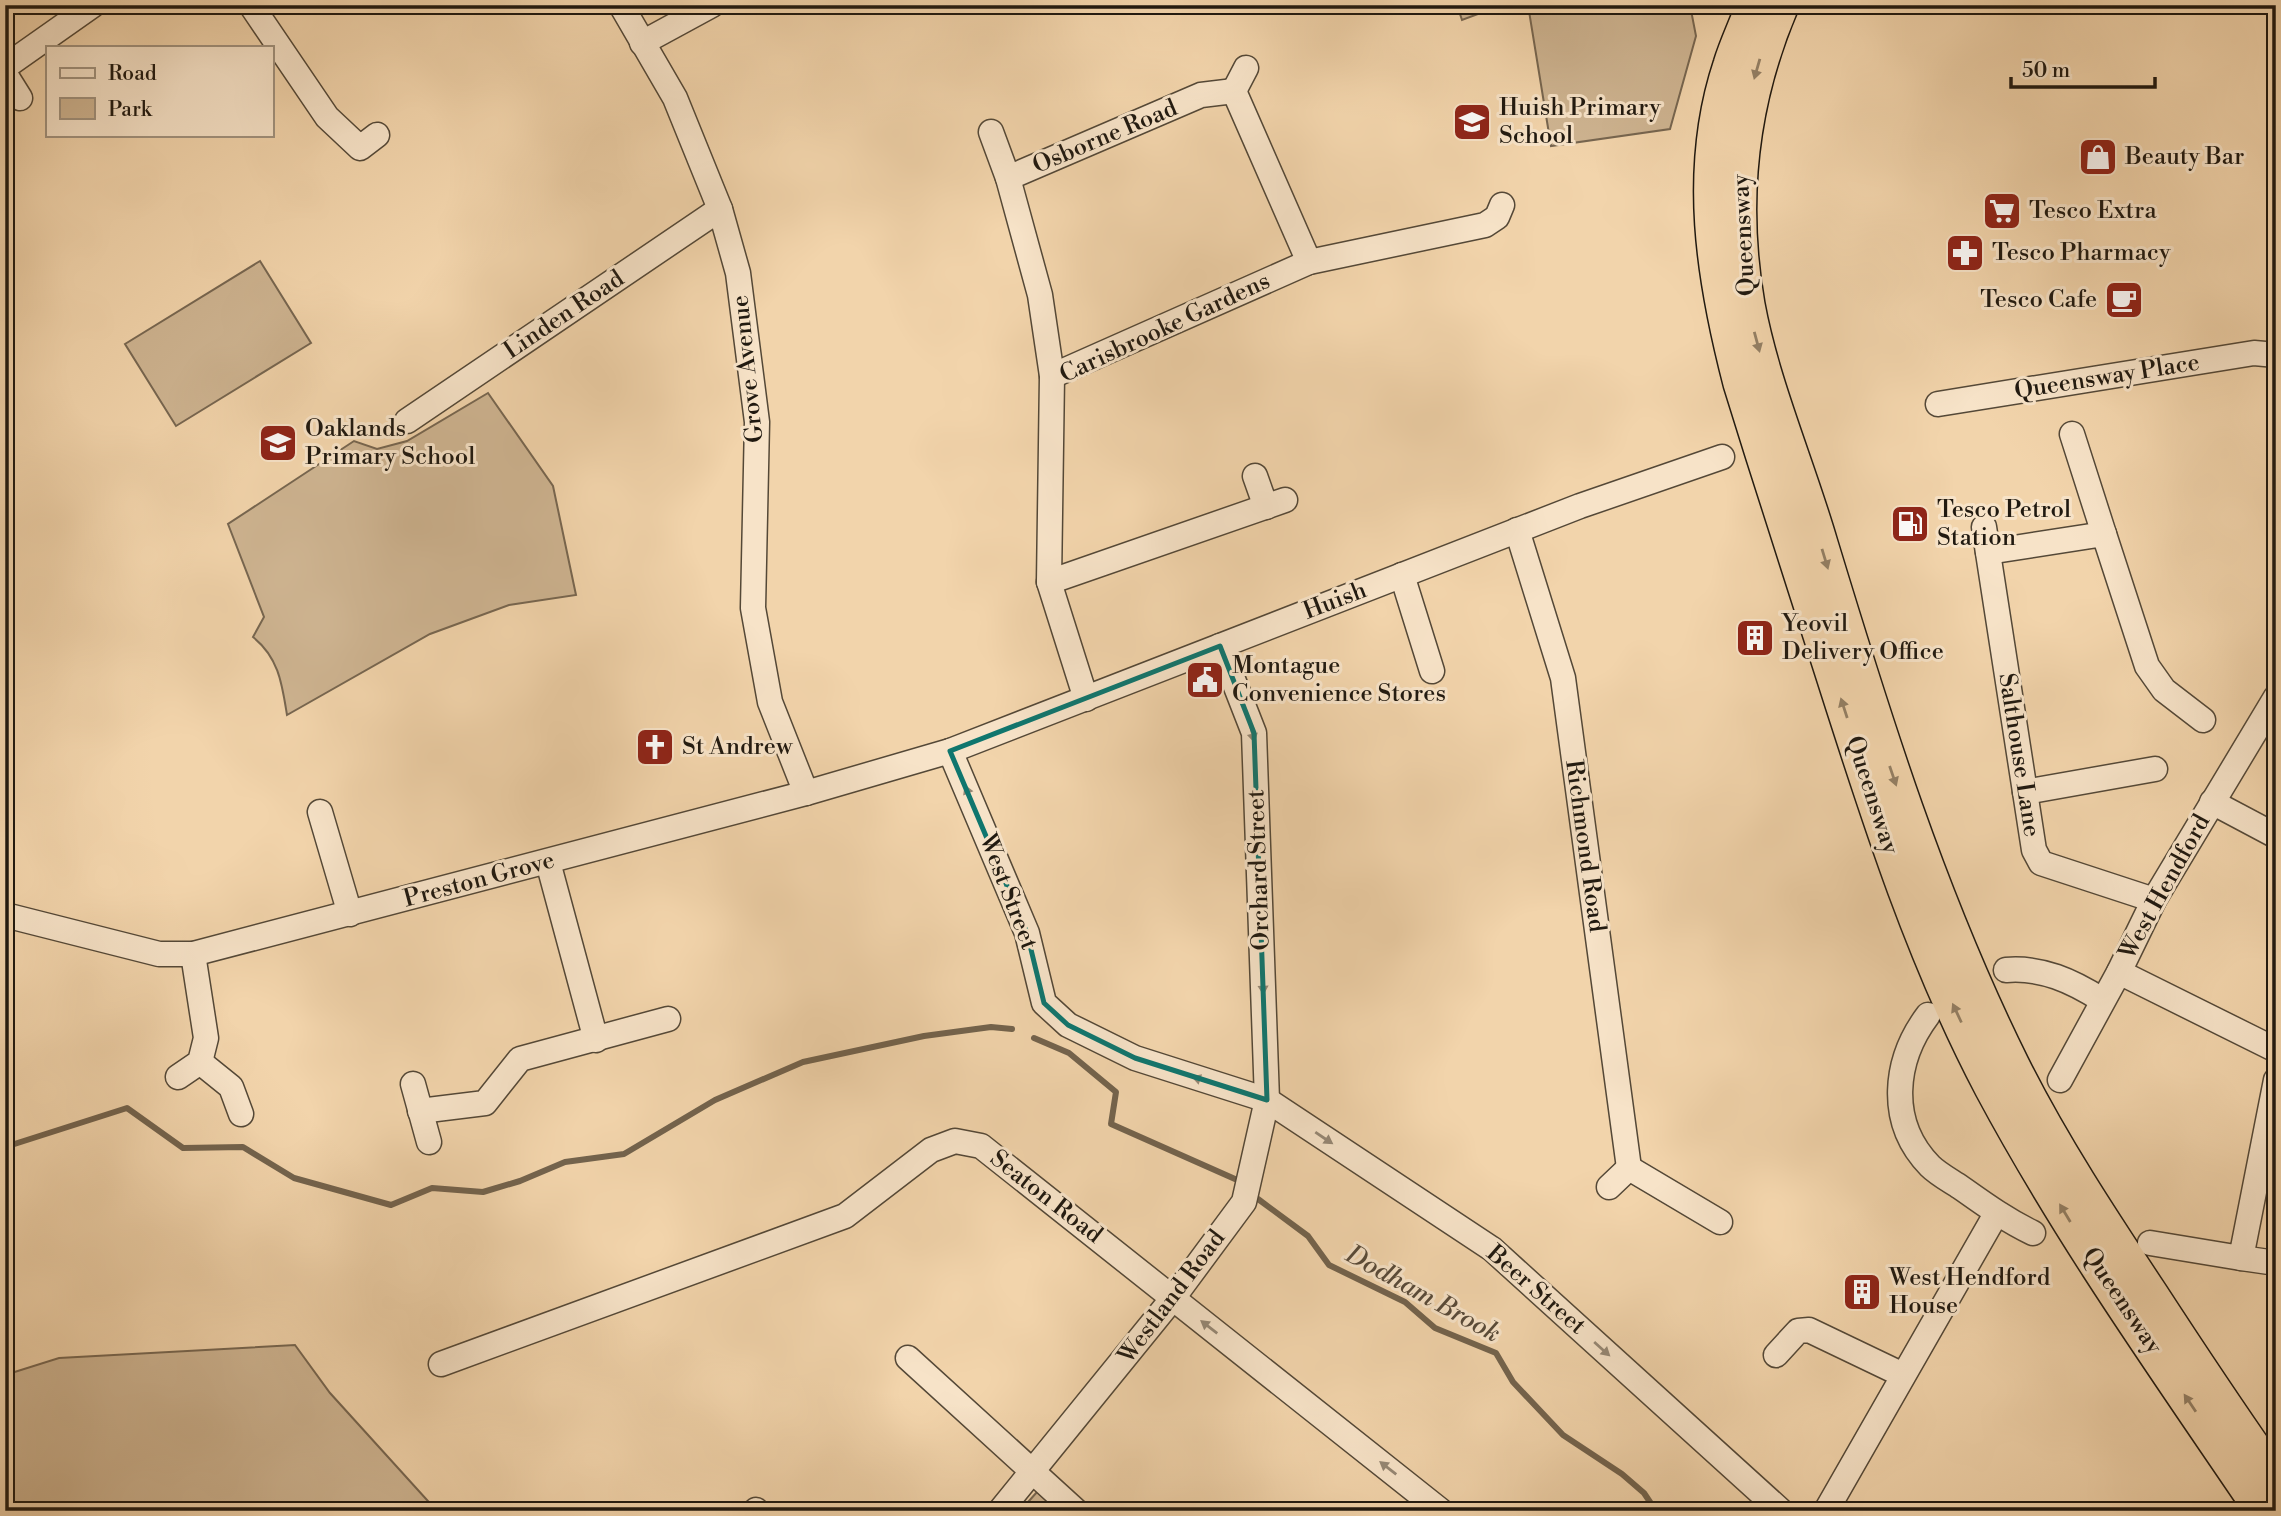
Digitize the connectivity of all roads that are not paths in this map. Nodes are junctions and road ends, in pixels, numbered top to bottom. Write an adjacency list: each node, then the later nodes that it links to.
1 (93, 5): 8 (street)
2 (251, 5): 14 (street)
3 (621, 5): 7 (street, Grove Avenue)
4 (712, 5): 7 (street)
5 (1754, 5): 85 (highway, Queensway, one-way to 5)
6 (1781, 5): 79 (highway, Queensway, one-way to 79)
7 (642, 43): 17 (street, Grove Avenue)
8 (5, 67)
9 (1246, 68): 11 (street)
10 (5, 74): 12 (street)
11 (1234, 91): 15 (street, Osborne Road); 18 (street)
12 (20, 98)
13 (991, 132): 15 (street, Osborne Road)
14 (362, 150)
15 (1008, 178): 20 (street, Osborne Road)
16 (1502, 205): 18 (street, Carisbrooke Gardens)
17 (720, 209): 22 (street, Linden Road); 40 (street, Grove Avenue)
18 (1309, 262): 20 (street, Carisbrooke Gardens)
19 (2276, 355): 21 (street, Queensway Place)
20 (1052, 376): 31 (street, Carisbrooke Gardens)
21 (1938, 404)
22 (407, 421)
23 (2072, 434): 28 (street)
24 (1722, 457): 27 (street, Huish)
25 (1255, 476): 31 (street)
26 (1984, 527): 29 (street, Salthouse Lane)
27 (1517, 530): 30 (street, Huish); 65 (street, Richmond Road)
28 (2104, 534): 29 (street); 36 (street)
29 (1988, 552): 39 (street, Salthouse Lane)
30 (1402, 575): 32 (street, Huish); 33 (street)
31 (1049, 582): 35 (street, Carisbrooke Gardens)
32 (1220, 646): 35 (street, Huish); 61 (street, Orchard Street, one-way to 61)
33 (1432, 671)
34 (2276, 697): 41 (street, West Hendford)
35 (1086, 699): 37 (street, Huish)
36 (2203, 720)
37 (950, 751): 40 (street, Preston Grove); 61 (street, West Street, one-way to 37)
38 (2155, 769): 39 (street)
39 (2025, 792): 45 (street, Salthouse Lane)
40 (806, 793): 44 (street, Preston Grove)
41 (2212, 802): 43 (street); 45 (street, West Hendford)
42 (320, 812): 46 (street)
43 (2276, 836)
44 (548, 862): 46 (street, Preston Grove); 54 (street)
45 (2154, 900): 50 (street, West Hendford)
46 (350, 914): 48 (street, Preston Grove)
47 (5, 915): 48 (street, Preston Grove)
48 (193, 954): 56 (street)
49 (2007, 970): 51 (street)
50 (2119, 972): 51 (street, West Hendford); 55 (street)
51 (2102, 1000): 58 (street, West Hendford)
52 (1928, 1015): 67 (street)
53 (667, 1019): 54 (street)
54 (596, 1040): 62 (street)
55 (2276, 1050)
56 (200, 1062): 57 (street); 63 (street)
57 (178, 1077)
58 (2060, 1080)
59 (2276, 1080): 71 (street)
60 (413, 1084): 62 (street)
61 (1267, 1100): 73 (street, Westland Road); 83 (street, Beer Street, one-way to 83)
62 (420, 1111): 64 (street)
63 (241, 1114)
64 (429, 1142)
65 (1629, 1168): 66 (street); 68 (street)
66 (1609, 1187)
67 (1996, 1214): 69 (street); 77 (street)
68 (1720, 1222)
69 (2033, 1233)
70 (2150, 1242): 71 (street)
71 (2241, 1258): 72 (street)
72 (2276, 1264)
73 (1173, 1298): 76 (street, Seaton Road); 78 (street, Westland Road); 82 (street, Seaton Road, one-way to 73)
74 (1776, 1354): 77 (street)
75 (908, 1358): 78 (street)
76 (441, 1364)
77 (1903, 1375): 84 (street)
78 (1033, 1473): 80 (street, Westland Road); 81 (street)
79 (2276, 1481)
80 (1000, 1511)
81 (1076, 1511)
82 (1441, 1511)
83 (1781, 1511)
84 (1826, 1511)
85 (2263, 1511)

